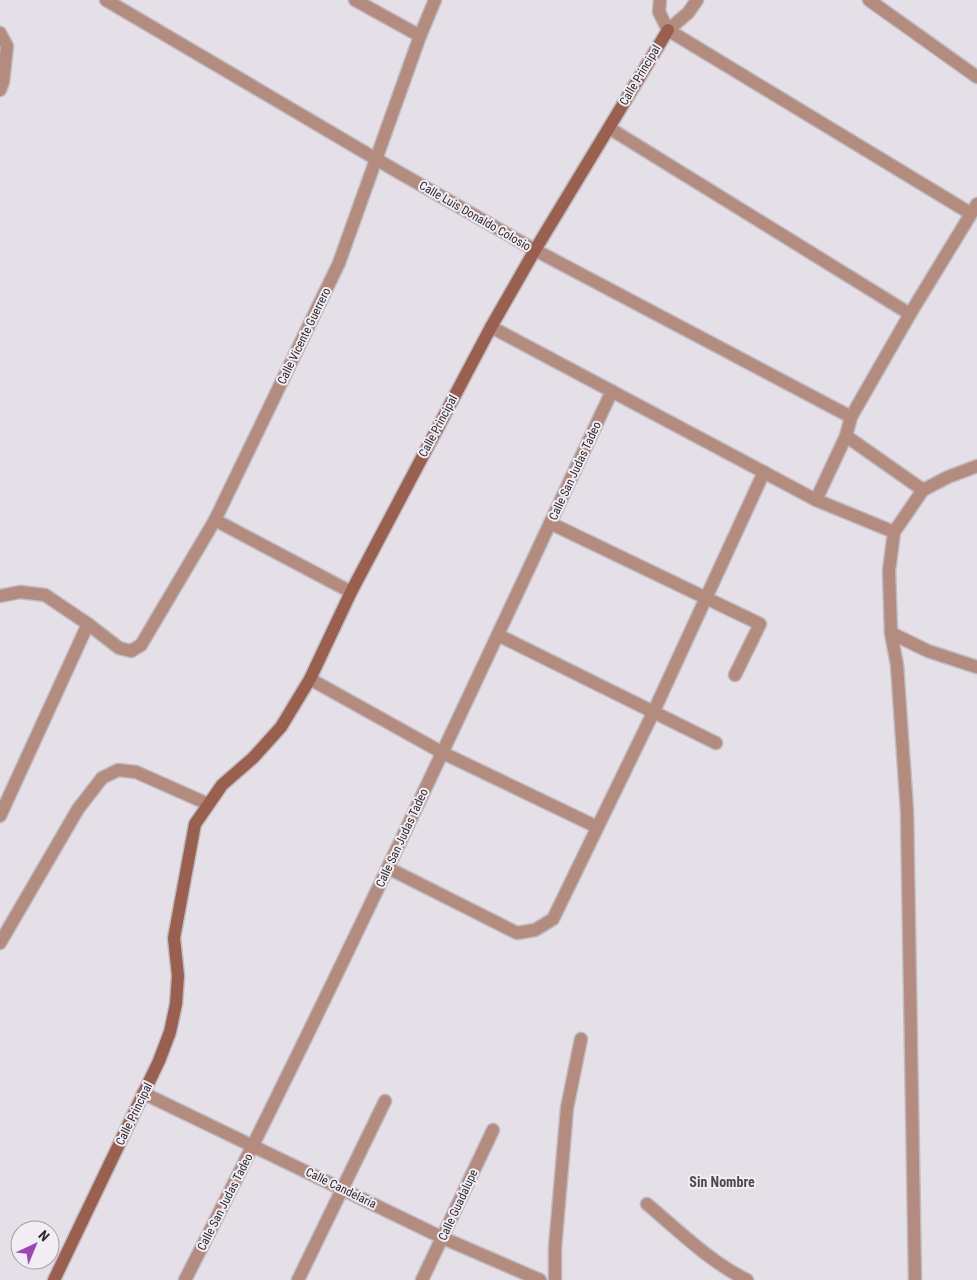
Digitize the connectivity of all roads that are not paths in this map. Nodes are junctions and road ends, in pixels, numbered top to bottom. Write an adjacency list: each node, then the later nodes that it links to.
1 (106, 0): 13 (street, Calle Luis Donaldo Colosio)
2 (355, 0): 9 (street)
3 (436, 0): 9 (street, Calle Vicente Guerrero)
4 (660, 0): 7 (street)
5 (697, 0): 7 (street, Calle Principal)
6 (869, 0): 10 (street)
7 (668, 30): 12 (street, Calle Principal); 14 (street)
8 (0, 33): 11 (street)
9 (420, 36): 13 (street, Calle Vicente Guerrero)
10 (977, 77)
11 (0, 90)
12 (609, 128): 15 (street, Calle Principal); 16 (street)
13 (375, 158): 15 (street, Calle Luis Donaldo Colosio); 25 (street, Calle Vicente Guerrero)
14 (974, 208): 16 (street)
15 (535, 250): 17 (street, Calle Principal); 19 (street, Calle Luis Donaldo Colosio)
16 (910, 314): 19 (street)
17 (491, 327): 18 (street); 28 (street, Calle Principal)
18 (612, 391): 22 (street); 26 (street, Calle San Judas Tadeo)
19 (851, 417): 20 (street)
20 (846, 436): 23 (street); 24 (street)
21 (977, 466): 23 (street)
22 (764, 472): 24 (street); 30 (street)
23 (923, 490): 27 (street)
24 (816, 500): 27 (street)
25 (215, 520): 28 (street); 31 (street, Calle Vicente Guerrero)
26 (550, 523): 30 (street); 33 (street, Calle San Judas Tadeo)
27 (894, 532): 32 (street)
28 (351, 592): 36 (street, Calle Principal)
29 (0, 596): 31 (street)
30 (706, 598): 35 (street); 37 (street)
31 (88, 624): 41 (street)
32 (891, 634): 34 (street); 60 (street)
33 (498, 635): 37 (street); 39 (street, Calle San Judas Tadeo)
34 (977, 668)
35 (735, 675)
36 (310, 679): 39 (street); 40 (street, Calle Principal)
37 (653, 713): 38 (street); 42 (street)
38 (716, 744)
39 (443, 753): 42 (street); 43 (street, Calle San Judas Tadeo)
40 (208, 804): 44 (street); 46 (street, Calle Principal)
41 (0, 816)
42 (598, 827): 43 (street)
43 (388, 868): 49 (street, Calle San Judas Tadeo)
44 (0, 943)
45 (580, 1039): 58 (street)
46 (144, 1093): 49 (street, Calle Candelaria); 53 (street, Calle Principal)
47 (385, 1101): 50 (street)
48 (493, 1130): 52 (street, Calle Guadalupe)
49 (253, 1146): 50 (street, Calle Candelaria); 54 (street, Calle San Judas Tadeo)
50 (343, 1189): 52 (street, Calle Candelaria); 55 (street)
51 (647, 1204): 59 (street)
52 (443, 1238): 56 (street, Calle Guadalupe); 57 (street, Calle Candelaria)
53 (54, 1280)
54 (185, 1280)
55 (298, 1280)
56 (422, 1280)
57 (540, 1280)
58 (555, 1280)
59 (747, 1280)
60 (915, 1280)

